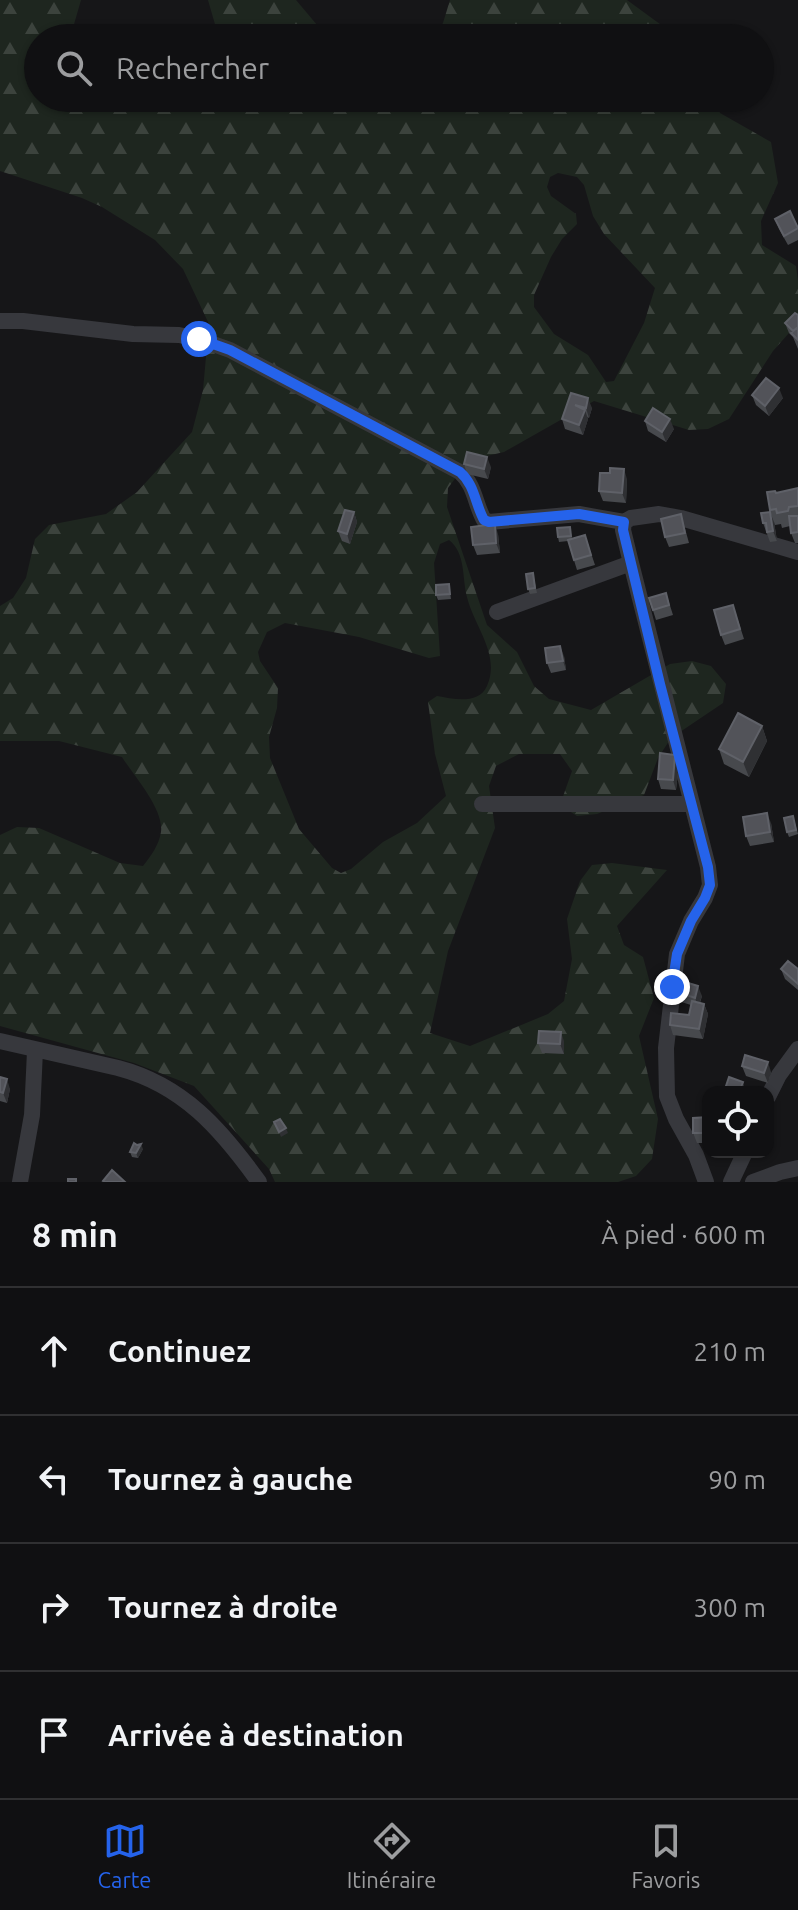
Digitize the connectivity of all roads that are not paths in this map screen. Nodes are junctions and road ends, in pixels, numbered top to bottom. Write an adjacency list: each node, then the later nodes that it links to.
1 (0, 321): 2 (street)
2 (624, 522): 3 (street); 4 (street)
3 (798, 552)
4 (631, 563): 5 (street); 7 (street)
5 (497, 612)
6 (482, 804): 7 (street)
7 (692, 804): 16 (street)
8 (0, 1041): 10 (street)
9 (798, 1049): 11 (street)
10 (35, 1051): 14 (street); 15 (street)
11 (774, 1086)
12 (742, 1158): 17 (street)
13 (798, 1168): 18 (street)
14 (20, 1182)
15 (259, 1182)
16 (706, 1182)
17 (731, 1182)
18 (753, 1182)

